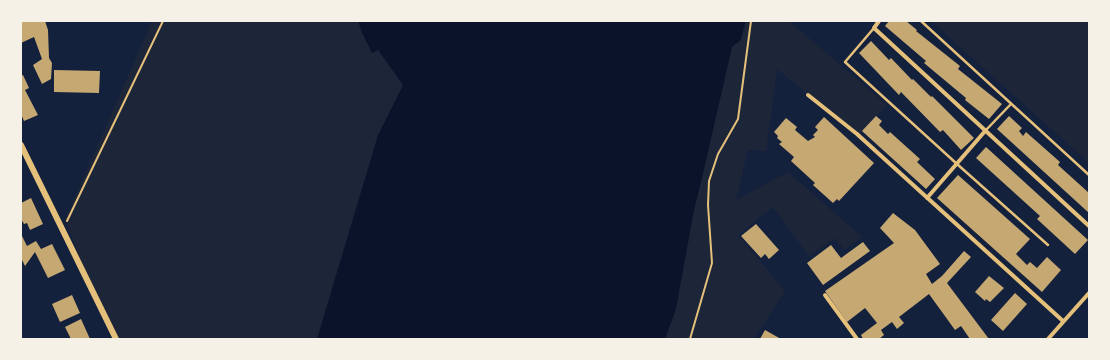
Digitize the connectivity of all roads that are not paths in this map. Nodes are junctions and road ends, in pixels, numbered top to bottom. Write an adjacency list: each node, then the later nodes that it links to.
1 (879, 21): 3 (street)
2 (921, 21): 5 (lane)
3 (874, 28): 6 (street); 8 (lane)
4 (808, 95): 10 (street)
5 (1011, 104): 6 (lane); 9 (lane)
6 (986, 130): 8 (street); 11 (street)
7 (21, 145): 16 (street)
8 (956, 164): 10 (street); 12 (lane)
9 (1089, 175)
10 (927, 198): 15 (street)
11 (1089, 226)
12 (1048, 245)
13 (1089, 293): 15 (street)
14 (825, 295): 17 (street)
15 (1063, 321): 18 (street)
16 (116, 339)
17 (857, 339)
18 (1048, 339)

